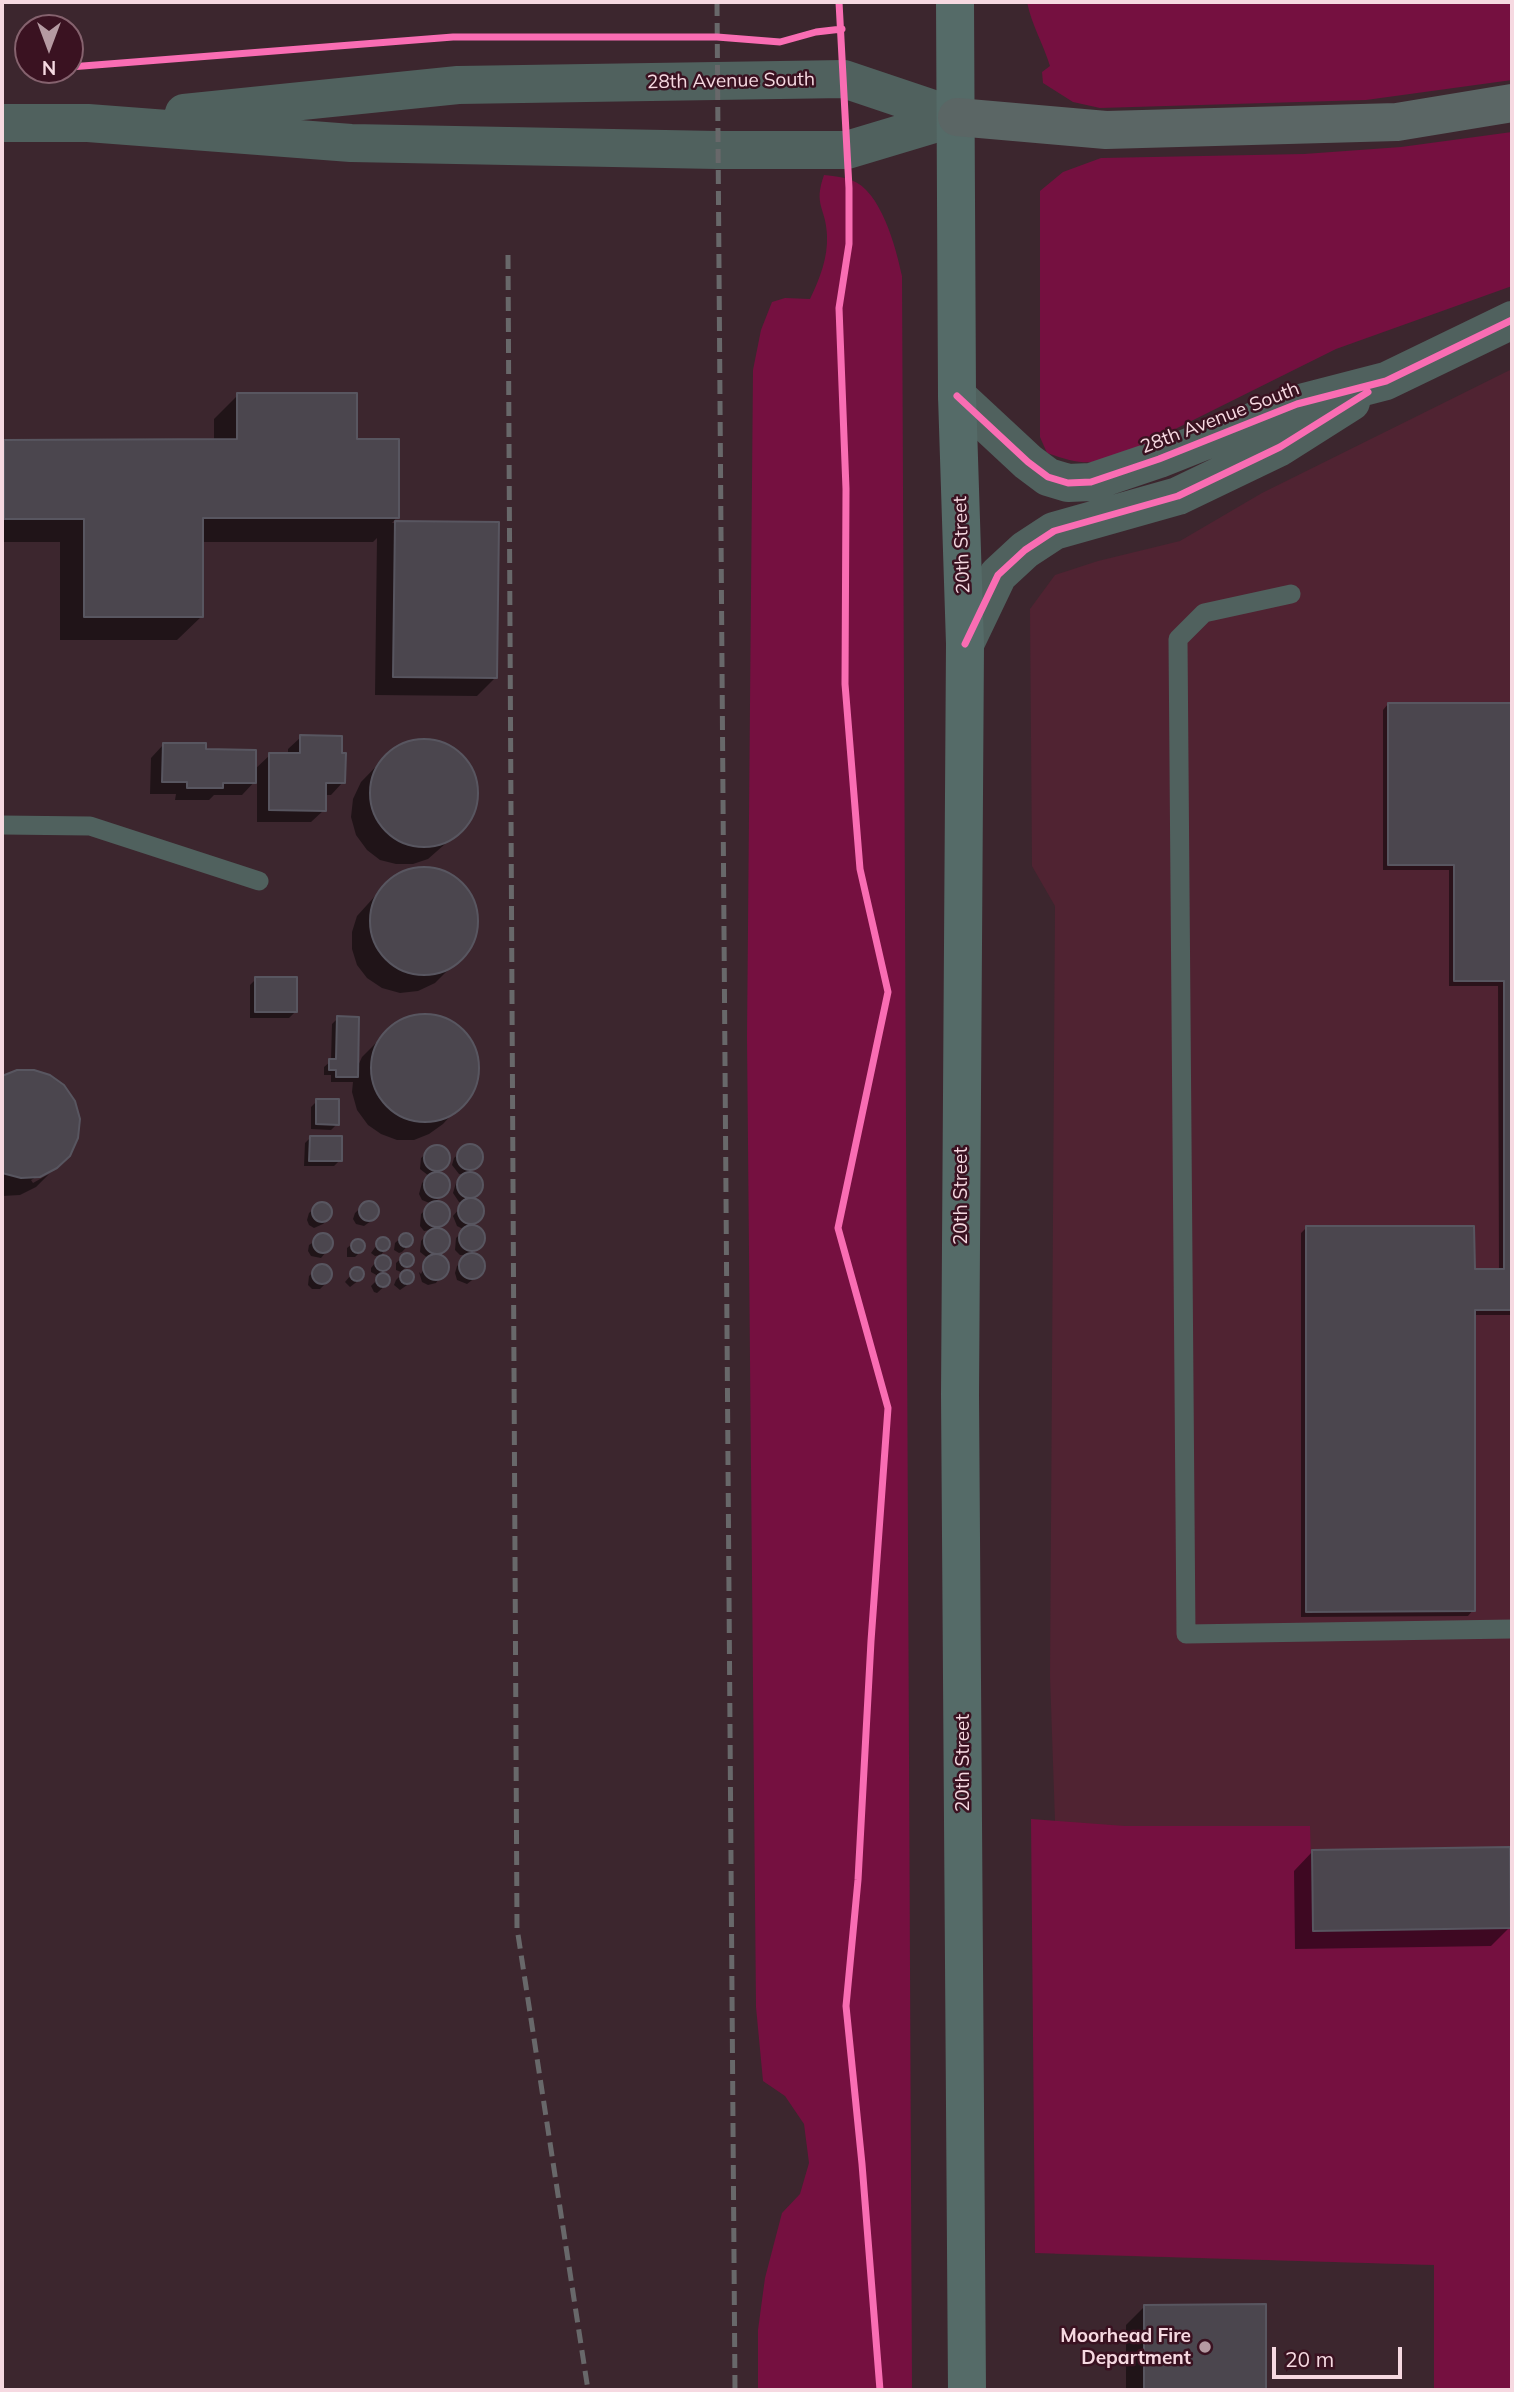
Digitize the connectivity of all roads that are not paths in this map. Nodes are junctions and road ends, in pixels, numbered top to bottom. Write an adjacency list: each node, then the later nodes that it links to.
1 (956, 2): 3 (main road, 20th Street)
2 (1512, 103): 3 (highway)
3 (957, 117): 5 (street, 28th Avenue South); 5 (street, 28th Avenue South); 8 (main road, 20th Street)
4 (2, 123): 5 (street, 28th Avenue South)
5 (88, 123)
6 (1512, 320): 7 (street, 28th Avenue South)
7 (1386, 381): 8 (street, 28th Avenue South); 10 (street)
8 (957, 396): 10 (main road, 20th Street)
9 (1291, 594): 13 (lane)
10 (965, 644): 14 (main road, 20th Street)
11 (2, 825): 12 (lane)
12 (259, 881)
13 (1512, 1629)
14 (967, 2390)

